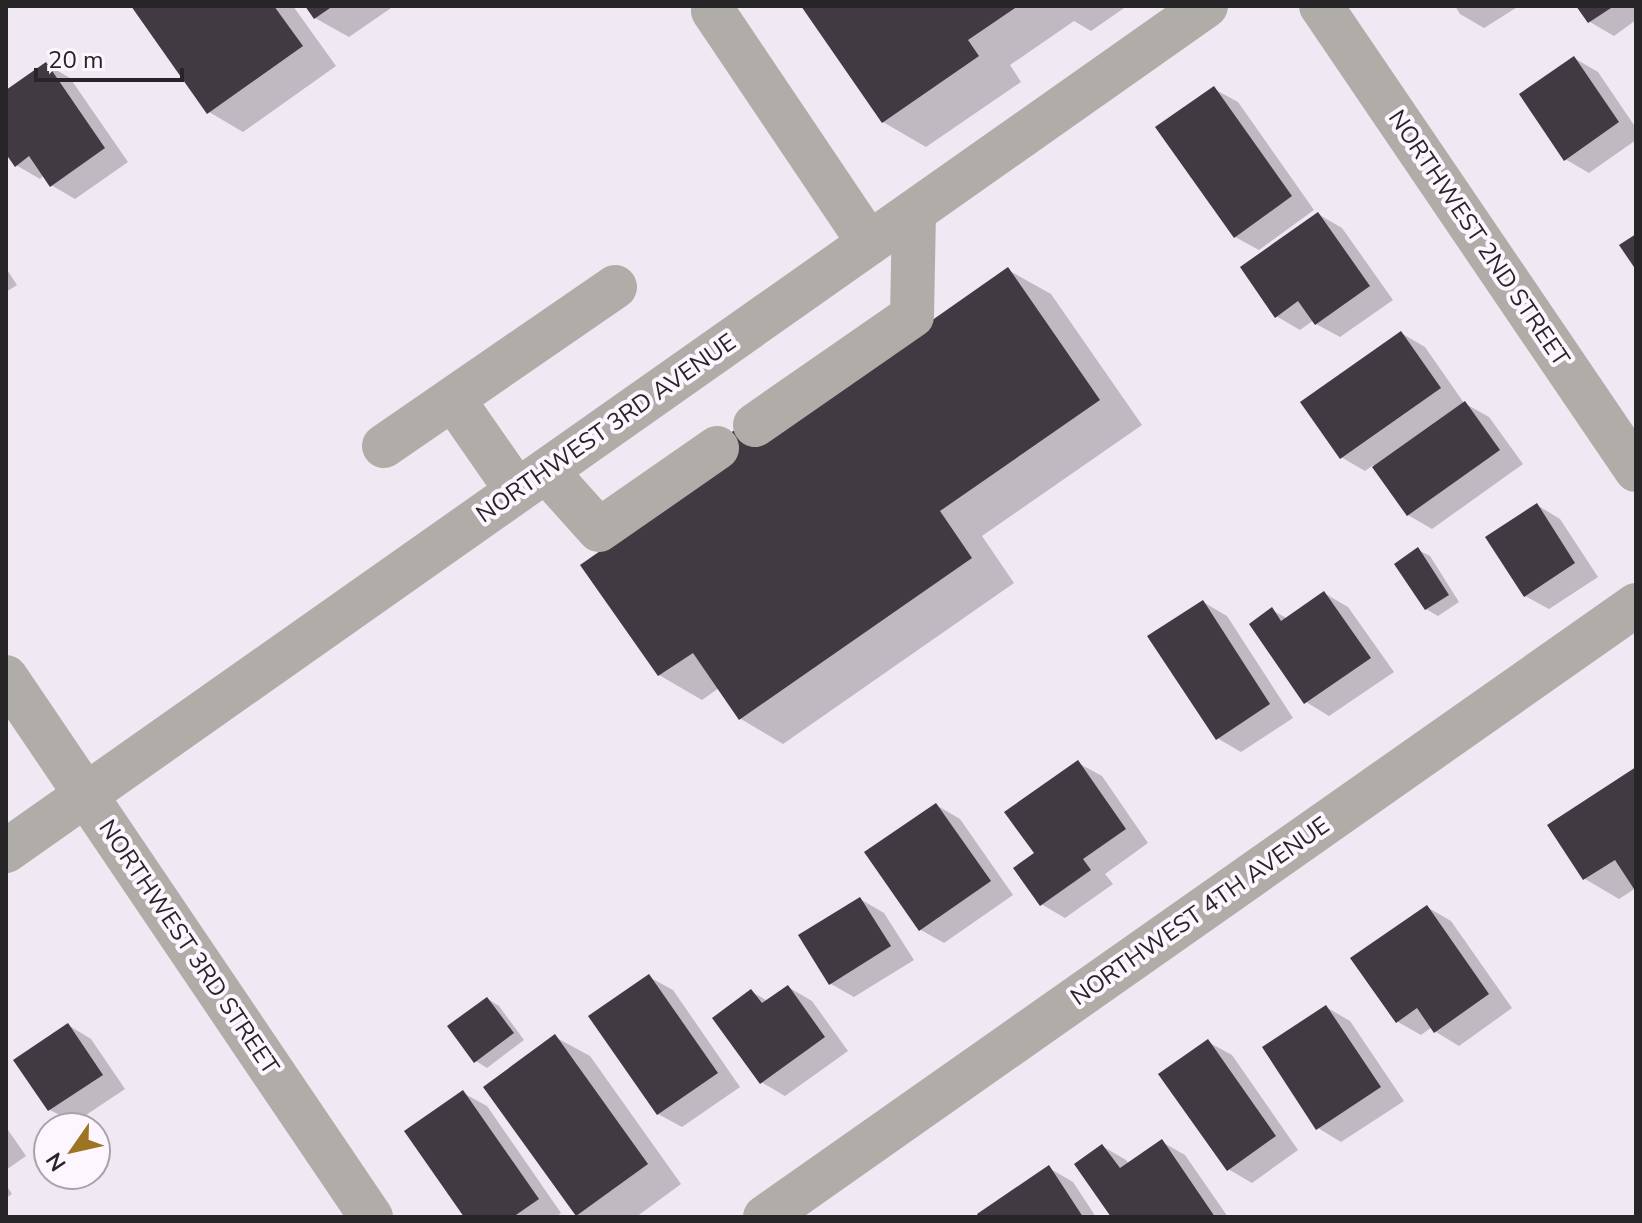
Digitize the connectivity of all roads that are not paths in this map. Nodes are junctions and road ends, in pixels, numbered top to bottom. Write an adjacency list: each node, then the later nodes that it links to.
1 (1206, 6): 4 (street, NORTHWEST 3RD AVENUE)
2 (1321, 6): 11 (street, NORTHWEST 2ND STREET)
3 (713, 11): 5 (street)
4 (914, 212): 5 (street, NORTHWEST 3RD AVENUE); 8 (street)
5 (869, 243): 12 (street, NORTHWEST 3RD AVENUE)
6 (615, 287): 7 (street)
7 (453, 399): 9 (street); 12 (street)
8 (755, 425)
9 (384, 446)
10 (717, 448): 12 (street)
11 (1636, 470)
12 (532, 481): 15 (street, NORTHWEST 3RD AVENUE)
13 (1636, 605): 18 (street, NORTHWEST 4TH AVENUE)
14 (6, 677): 15 (street, NORTHWEST 3RD STREET)
15 (86, 795): 16 (street, NORTHWEST 3RD AVENUE); 17 (street, NORTHWEST 3RD STREET)
16 (6, 851)
17 (371, 1217)
18 (765, 1217)

